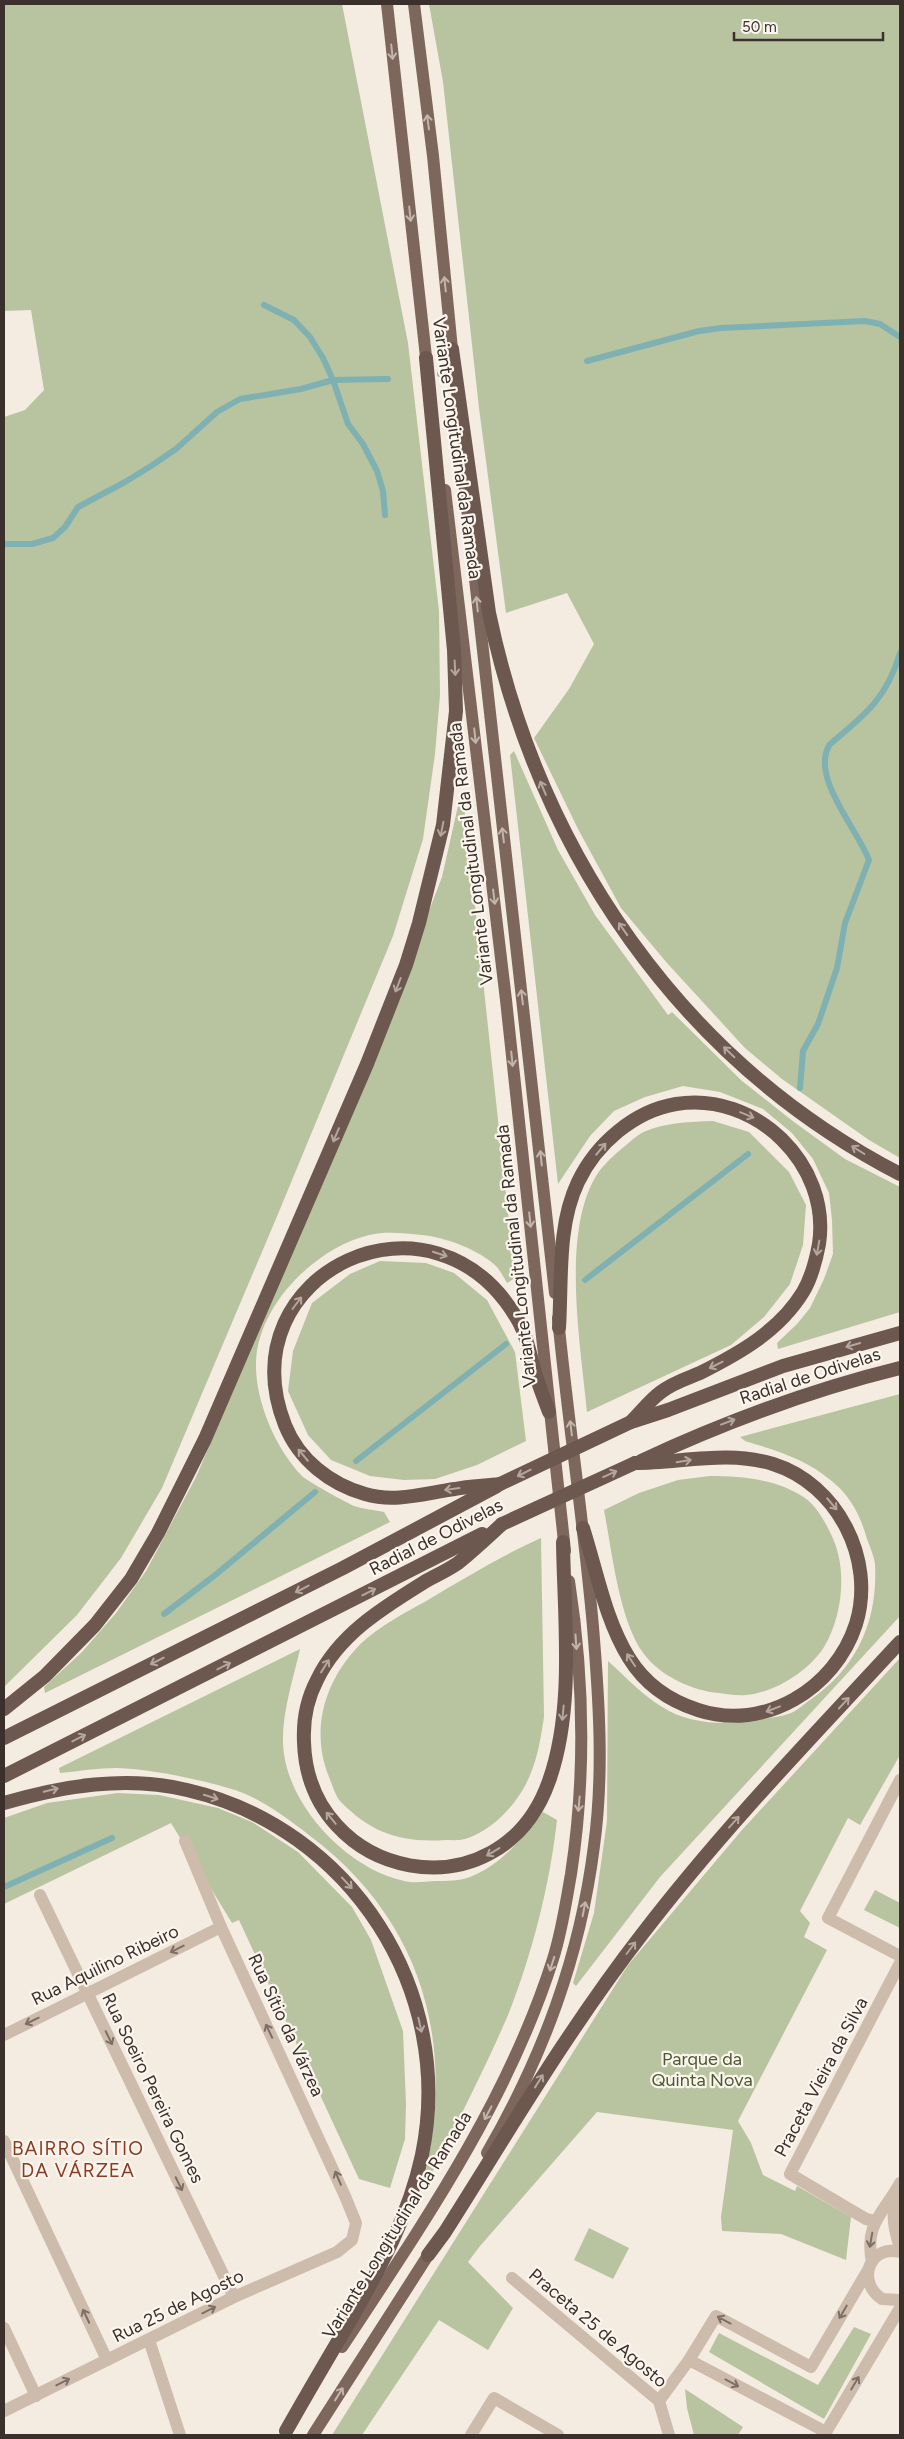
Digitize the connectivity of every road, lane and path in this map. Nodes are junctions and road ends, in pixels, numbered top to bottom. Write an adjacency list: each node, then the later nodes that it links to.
1 (387, 4): 4 (main road, Variante Longitudinal da Ramada, one-way to 4)
2 (414, 4): 3 (main road, Variante Longitudinal da Ramada, one-way to 2)
3 (452, 350): 5 (highway, one-way to 3); 6 (main road, Variante Longitudinal da Ramada, one-way to 3)
4 (426, 358): 9 (main road, Variante Longitudinal da Ramada, one-way to 9); 17 (highway, one-way to 17)
5 (900, 1174)
6 (559, 1328): 10 (highway, one-way to 10); 14 (main road, Variante Longitudinal da Ramada, one-way to 6)
7 (900, 1333): 10 (highway, Radial de Odivelas, one-way to 10)
8 (900, 1368): 11 (highway, Radial de Odivelas, one-way to 8)
9 (549, 1412): 12 (highway, one-way to 9); 15 (main road, Variante Longitudinal da Ramada)
10 (631, 1422): 12 (highway, Radial de Odivelas, one-way to 12, bridge)
11 (635, 1463): 13 (highway, Radial de Odivelas, one-way to 11, bridge); 14 (highway, one-way to 14)
12 (500, 1484): 18 (highway, Radial de Odivelas, one-way to 18)
13 (502, 1524): 15 (highway, one-way to 13); 19 (highway, Radial de Odivelas, one-way to 13)
14 (583, 1528): 35 (main road, Variante Longitudinal da Ramada, one-way to 14)
15 (563, 1542): 48 (main road, Variante Longitudinal da Ramada, one-way to 48)
16 (900, 1642): 35 (highway, one-way to 16)
17 (4, 1709)
18 (4, 1738)
19 (4, 1776)
20 (900, 1780): 25 (street)
21 (4, 1803): 48 (highway, one-way to 48)
22 (185, 1841): 24 (street, Rua Sítio da Várzea)
23 (40, 1895): 27 (street, Rua Soeiro Pereira Gomes)
24 (221, 1927): 27 (street, Rua Aquilino Ribeiro, one-way to 27); 32 (street, Rua Sítio da Várzea, one-way to 24)
25 (900, 1956)
26 (900, 1963): 31 (street, Praceta Vieira da Silva)
27 (88, 1994): 28 (street, Rua Aquilino Ribeiro, one-way to 28); 38 (street, Rua Soeiro Pereira Gomes, one-way to 38)
28 (4, 2035)
29 (4, 2141): 43 (street, one-way to 29)
30 (898, 2187): 31 (street); 33 (street)
31 (876, 2222): 36 (street, one-way to 36)
32 (356, 2223): 38 (street, Rua 25 de Agosto)
33 (900, 2247)
34 (900, 2252): 36 (street)
35 (428, 2255): 50 (main road, Variante Longitudinal da Ramada, one-way to 35)
36 (870, 2266): 39 (street); 44 (street, one-way to 44)
37 (512, 2278): 46 (street, Praceta 25 de Agosto)
38 (234, 2297): 42 (street, Rua 25 de Agosto, one-way to 38)
39 (900, 2300)
40 (900, 2308): 44 (street, one-way to 40)
41 (4, 2328): 45 (street)
42 (149, 2340): 43 (street, Rua 25 de Agosto); 49 (street)
43 (107, 2360): 45 (street, Rua 25 de Agosto, one-way to 43)
44 (689, 2360): 46 (street)
45 (36, 2396): 47 (street, Rua 25 de Agosto)
46 (659, 2401): 53 (street, Praceta 25 de Agosto)
47 (4, 2411)
48 (285, 2433)
49 (180, 2435)
50 (313, 2435)
51 (471, 2435): 52 (street)
52 (558, 2435)
53 (670, 2435)

